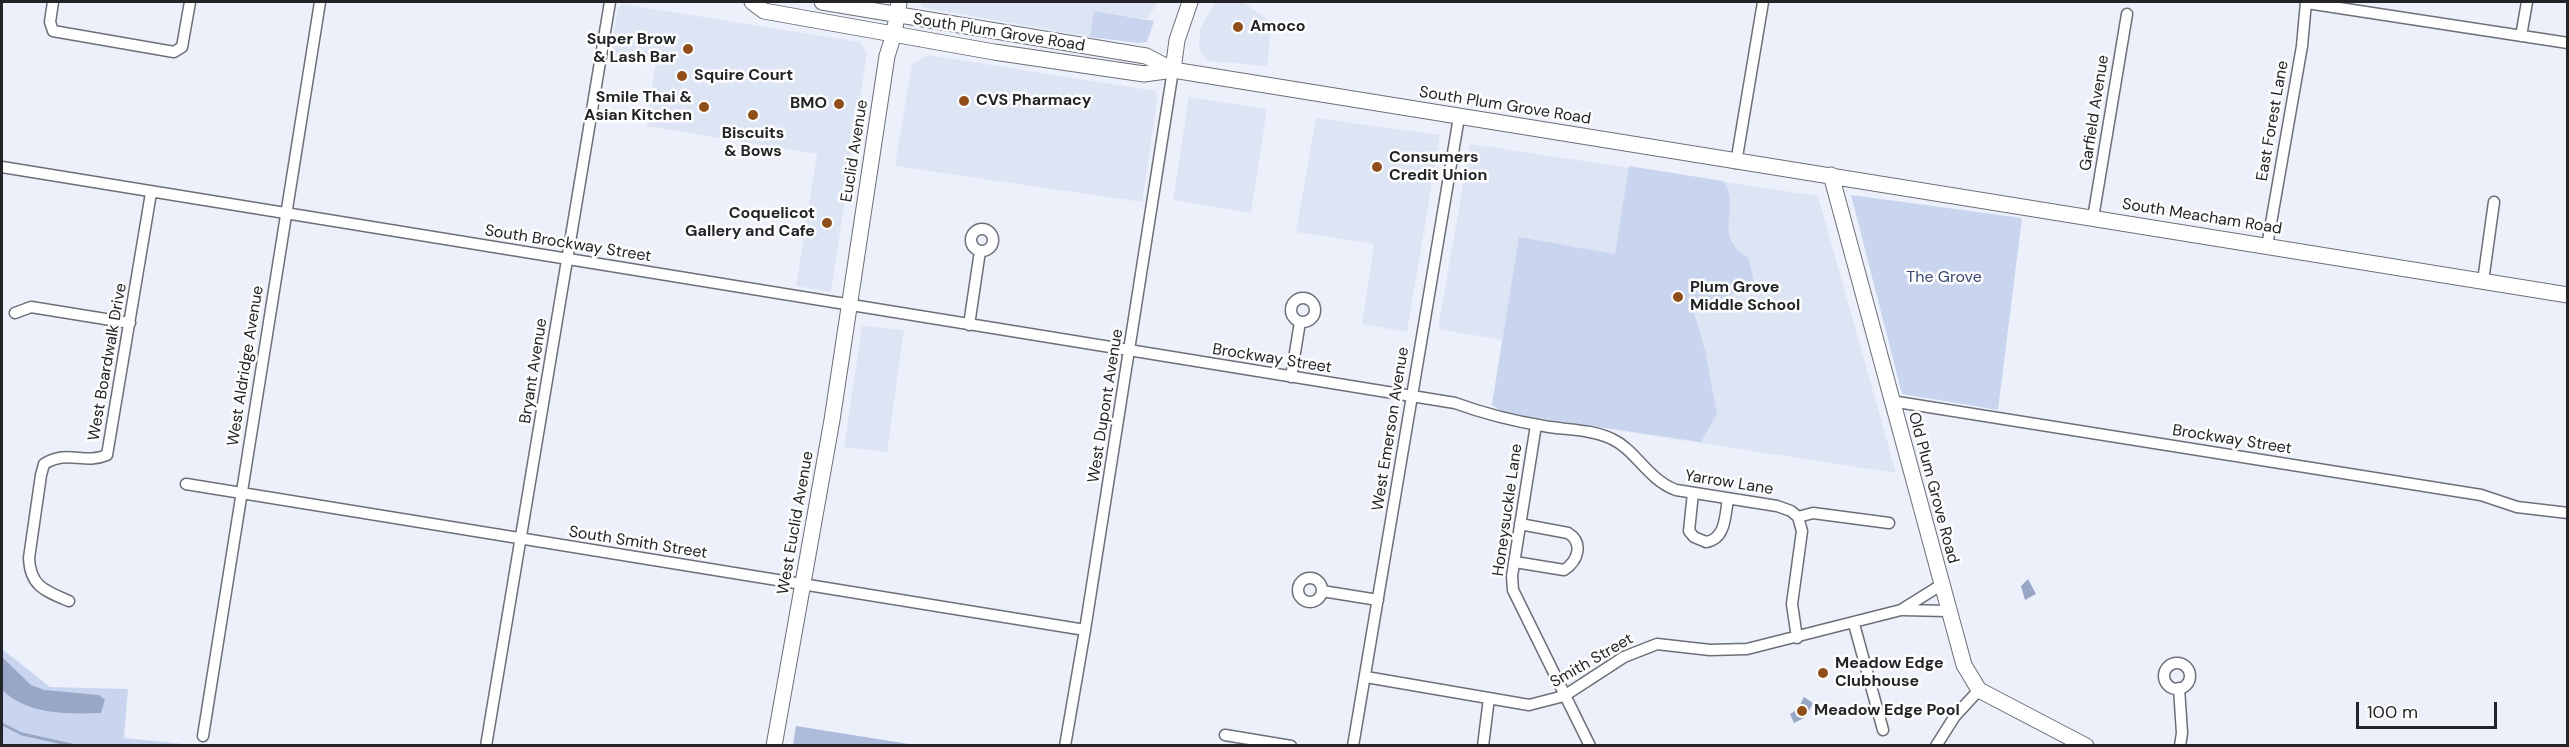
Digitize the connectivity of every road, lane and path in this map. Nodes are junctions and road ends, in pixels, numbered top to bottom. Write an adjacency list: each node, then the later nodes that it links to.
1 (53, 2): 2 (street)
2 (190, 2)
3 (320, 2): 23 (street, West Aldridge Avenue)
4 (610, 2): 27 (street, Bryant Avenue)
5 (752, 2): 13 (main road, South Plum Grove Road)
6 (822, 2): 11 (main road, South Plum Grove Road)
7 (1190, 2): 16 (main road)
8 (1763, 2): 18 (street)
9 (2306, 2): 14 (street); 25 (street, East Forest Lane)
10 (2527, 2): 14 (street)
11 (898, 8): 13 (main road, Euclid Avenue); 16 (main road, South Plum Grove Road)
12 (2127, 14): 24 (street, Garfield Avenue)
13 (894, 34): 16 (main road, South Plum Grove Road); 30 (main road, Euclid Avenue)
14 (2521, 36): 15 (street)
15 (2568, 43)
16 (1173, 70): 17 (main road, South Plum Grove Road); 35 (street, West Dupont Avenue)
17 (1459, 117): 18 (main road, South Plum Grove Road); 37 (street, West Emerson Avenue)
18 (1736, 163): 20 (main road, South Plum Grove Road)
19 (2, 167): 21 (street, South Brockway Street)
20 (1832, 175): 24 (main road, South Meacham Road); 38 (main road, Old Plum Grove Road)
21 (151, 193): 23 (street, South Brockway Street); 33 (street, West Boardwalk Drive)
22 (2494, 202): 28 (street)
23 (286, 214): 27 (street, South Brockway Street); 41 (street, West Aldridge Avenue)
24 (2093, 218): 25 (main road, South Meacham Road)
25 (2267, 246): 28 (main road, South Meacham Road)
26 (980, 252): 34 (street)
27 (568, 259): 30 (street, South Brockway Street); 48 (street, Bryant Avenue)
28 (2483, 281): 29 (main road, South Meacham Road)
29 (2568, 295)
30 (848, 306): 34 (street, South Brockway Street); 50 (main road, West Euclid Avenue)
31 (15, 313): 33 (street)
32 (1300, 322): 36 (street)
33 (130, 323): 54 (street, West Boardwalk Drive)
34 (969, 325): 35 (street, South Brockway Street)
35 (1129, 351): 36 (street, Brockway Street); 58 (street, West Dupont Avenue)
36 (1291, 377): 37 (street, Brockway Street)
37 (1411, 396): 39 (street, Yarrow Lane); 53 (street, West Emerson Avenue)
38 (1891, 401): 44 (street, Brockway Street); 51 (main road, Old Plum Grove Road)
39 (1536, 425): 42 (street, Yarrow Lane); 47 (street, Honeysuckle Lane)
40 (186, 484): 41 (street, South Smith Street)
41 (241, 493): 48 (street, South Smith Street); 67 (street, West Aldridge Avenue)
42 (1693, 493): 43 (street, Yarrow Lane); 43 (street)
43 (1728, 498): 45 (street, Yarrow Lane)
44 (2568, 513)
45 (1798, 518): 46 (street); 59 (street)
46 (1890, 523)
47 (1520, 524): 49 (street, Honeysuckle Lane); 49 (street)
48 (522, 540): 50 (street, South Smith Street); 68 (street, Bryant Avenue)
49 (1515, 562): 63 (street, Honeysuckle Lane)
50 (803, 585): 58 (street, South Smith Street); 69 (main road, West Euclid Avenue)
51 (1941, 585): 55 (street, Smith Street); 56 (main road, Old Plum Grove Road)
52 (1322, 591): 53 (street)
53 (1378, 600): 60 (street, West Emerson Avenue)
54 (69, 601)
55 (1901, 610): 56 (street, Smith Street); 57 (street, Smith Street)
56 (1948, 611): 62 (main road, Old Plum Grove Road)
57 (1854, 624): 59 (street, Smith Street); 65 (street)
58 (1085, 630): 70 (street, West Dupont Avenue)
59 (1797, 638): 63 (street, Smith Street)
60 (1366, 677): 64 (street, Smith Street); 72 (street, West Emerson Avenue)
61 (2179, 688): 77 (street)
62 (1979, 690): 75 (street); 76 (main road)
63 (1564, 696): 64 (street, Smith Street); 74 (street, Honeysuckle Lane)
64 (1489, 698): 73 (street)
65 (1883, 730)
66 (1225, 735): 71 (street)
67 (203, 736)
68 (486, 746)
69 (774, 746)
70 (1065, 746)
71 (1291, 746)
72 (1353, 746)
73 (1483, 746)
74 (1590, 746)
75 (1936, 746)
76 (2086, 746)
77 (2180, 746)

